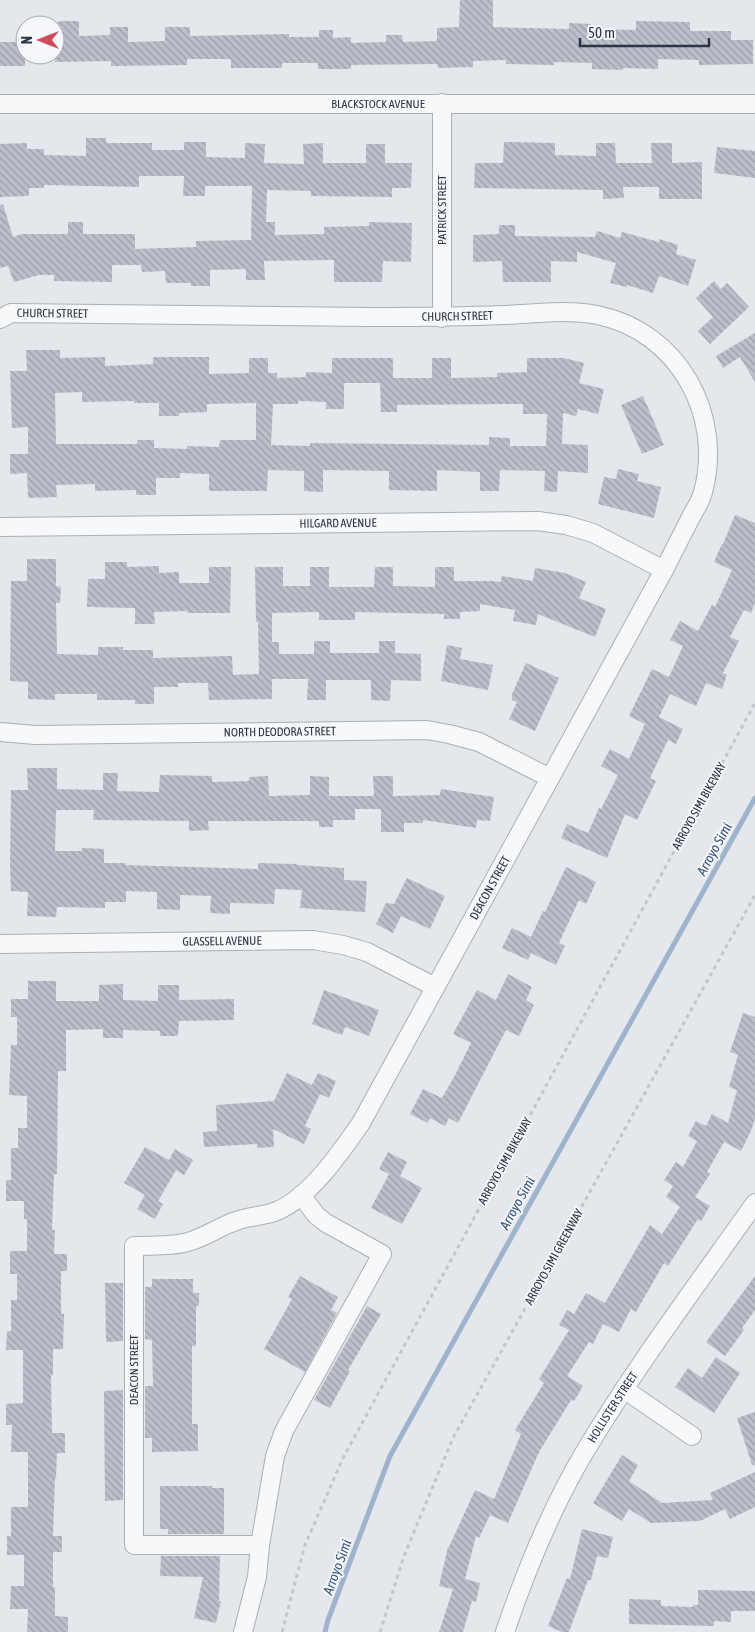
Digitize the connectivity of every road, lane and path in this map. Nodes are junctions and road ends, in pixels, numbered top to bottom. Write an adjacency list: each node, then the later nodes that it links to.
1 (442, 103): 2 (street, BLACKSTOCK AVENUE); 3 (street, BLACKSTOCK AVENUE); 4 (street, PATRICK STREET)
2 (0, 104)
3 (755, 104)
4 (442, 318): 5 (street, CHURCH STREET); 7 (street, CHURCH STREET)
5 (0, 319)
6 (0, 527): 7 (street, HILGARD AVENUE)
7 (664, 570): 10 (street, DEACON STREET)
8 (755, 702): 20 (path, ARROYO SIMI BIKEWAY)
9 (0, 732): 10 (street, NORTH DEODORA STREET)
10 (550, 778): 13 (street, DEACON STREET)
11 (755, 895): 21 (path, ARROYO SIMI GREENWAY)
12 (0, 944): 13 (street, GLASSELL AVENUE)
13 (435, 988): 14 (street, DEACON STREET)
14 (301, 1195): 18 (street); 18 (street, DEACON STREET)
15 (755, 1203): 16 (street, HOLLISTER STREET)
16 (624, 1389): 17 (street); 22 (street, HOLLISTER STREET)
17 (692, 1436)
18 (260, 1545): 19 (street)
19 (243, 1632)
20 (282, 1632)
21 (380, 1632)
22 (505, 1632)

